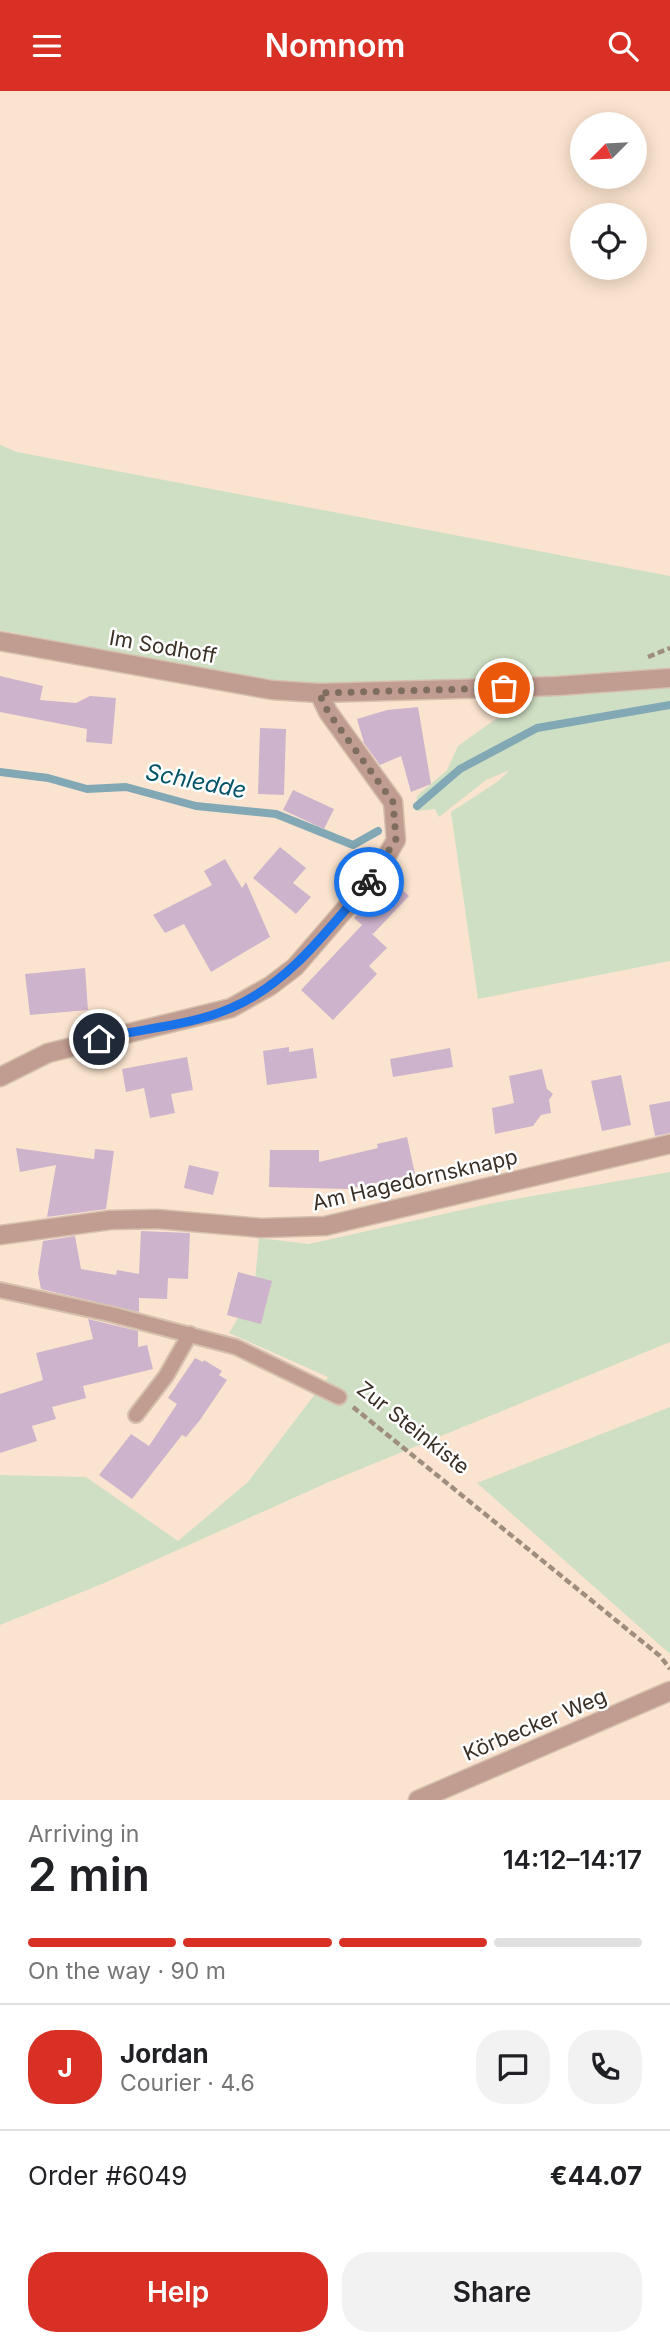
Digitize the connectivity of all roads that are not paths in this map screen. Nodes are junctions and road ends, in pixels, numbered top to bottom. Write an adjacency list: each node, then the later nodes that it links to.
1 (0, 641): 3 (street, Im Sodhoff)
2 (670, 678): 3 (street, Im Sodhoff)
3 (319, 693): 4 (street)
4 (0, 1077)
5 (670, 1144): 6 (street, Am Hagedornsknapp)
6 (0, 1235)
7 (0, 1290): 8 (lane, Zur Steinkiste)
8 (190, 1334): 9 (lane, Zur Steinkiste); 10 (lane)
9 (339, 1397)
10 (136, 1415)
11 (670, 1691): 12 (street, Körbecker Weg)
12 (418, 1800)

